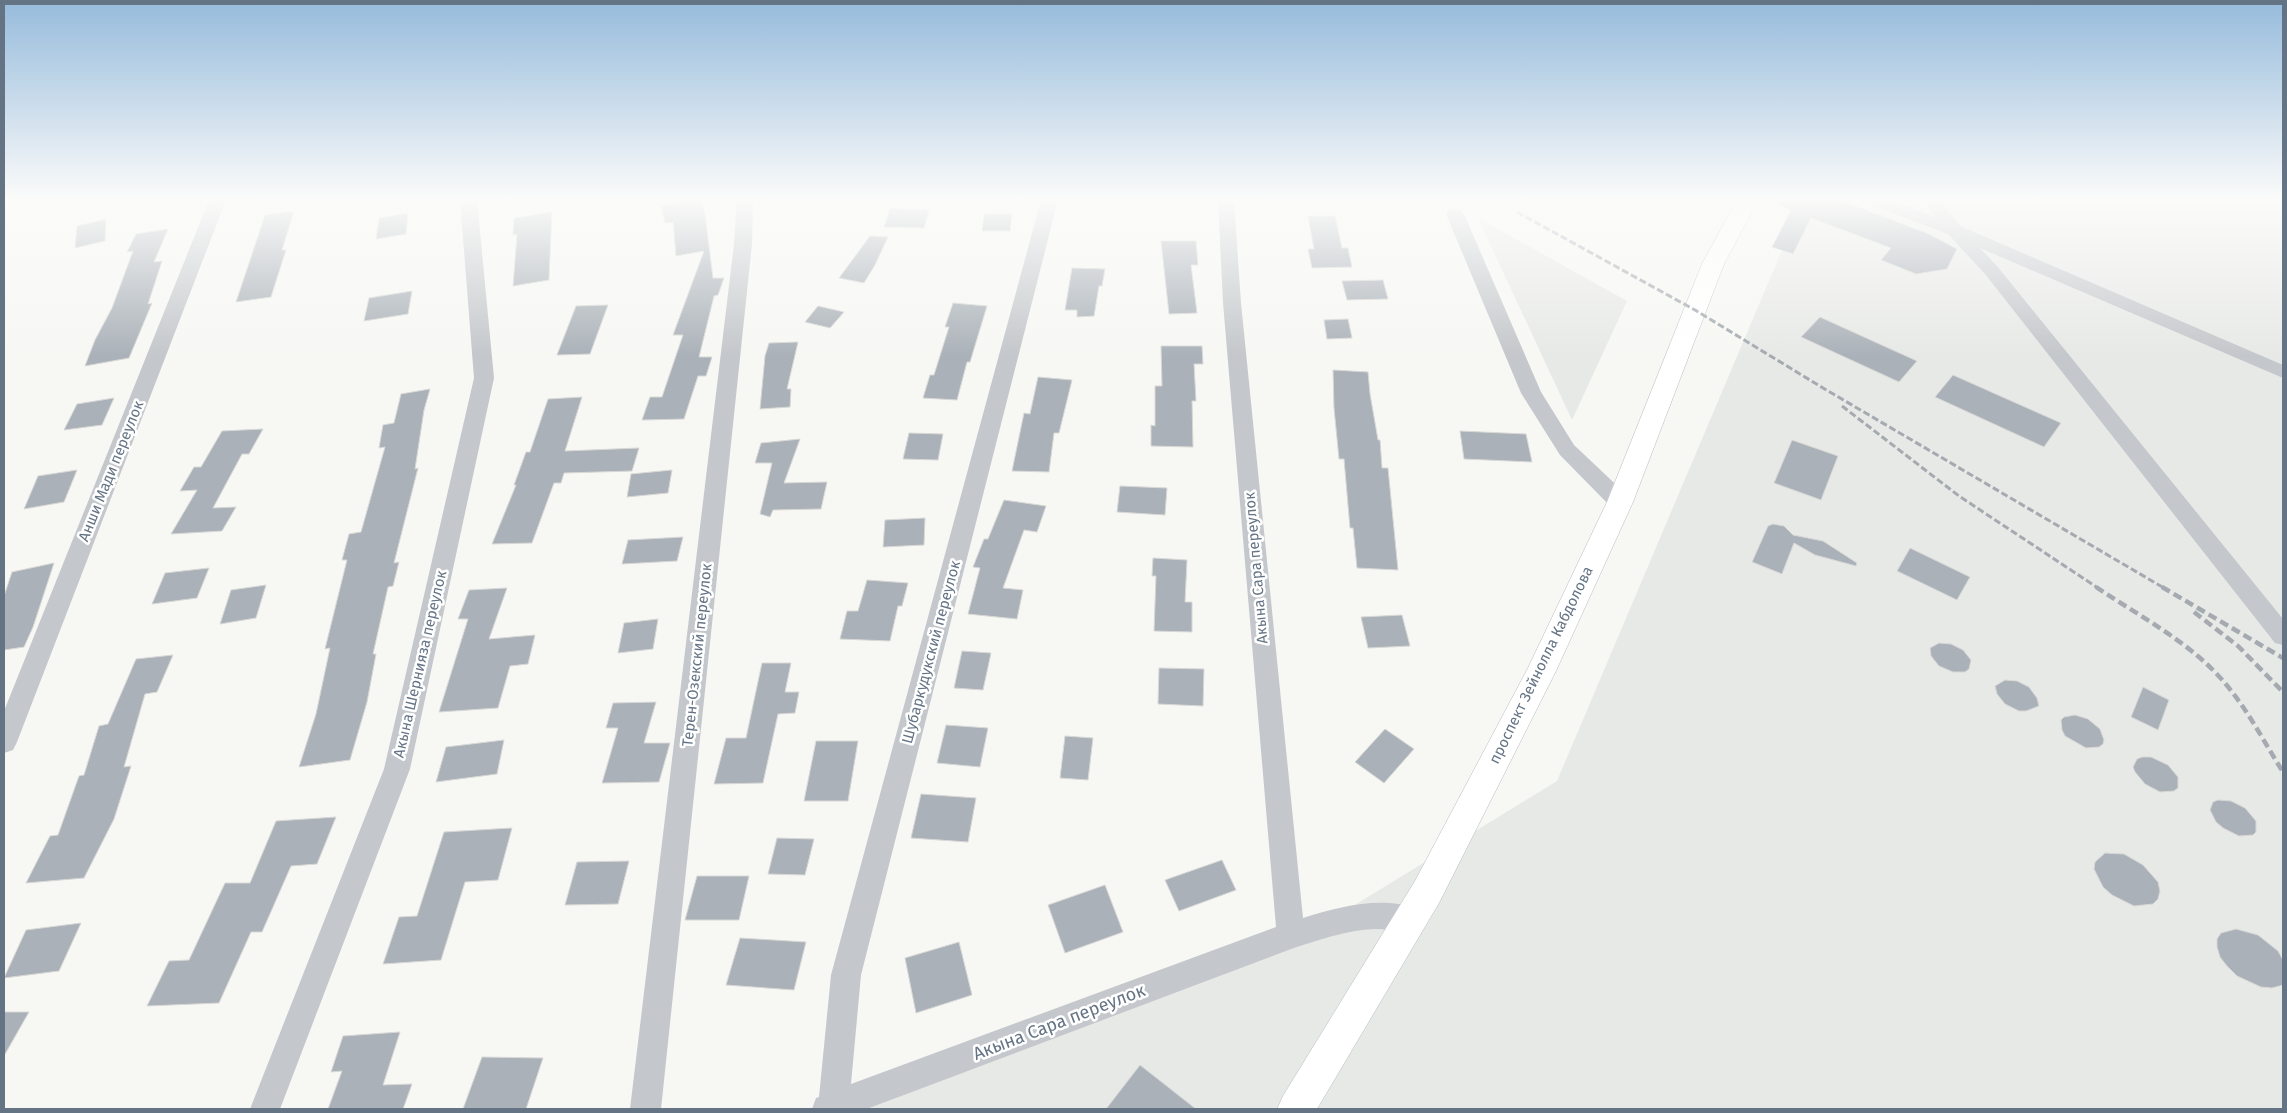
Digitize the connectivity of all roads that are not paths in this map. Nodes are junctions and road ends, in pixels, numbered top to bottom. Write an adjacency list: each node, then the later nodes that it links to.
1 (197, 252): 13 (street, Анши Мади переулок)
2 (473, 252): 17 (street, Акына Шернияза переулок)
3 (742, 252): 18 (street, Терен-Озекский переулок)
4 (1036, 252): 16 (street, Шубаркудукский переулок)
5 (1229, 252): 15 (street, Акына Сара переулок)
6 (1471, 252): 11 (street)
7 (1720, 252): 11 (main road, проспект Зейнолла Кабдолова)
8 (1975, 252): 12 (street)
9 (2005, 252): 10 (street)
10 (2283, 372)
11 (1620, 502): 14 (main road, проспект Зейнолла Кабдолова)
12 (2283, 636)
13 (4, 742)
14 (1412, 919): 15 (street, Акына Сара переулок); 19 (main road, проспект Зейнолла Кабдолова)
15 (1291, 935): 16 (street, Акына Сара переулок)
16 (830, 1108)
17 (265, 1109)
18 (645, 1109)
19 (1296, 1109)

